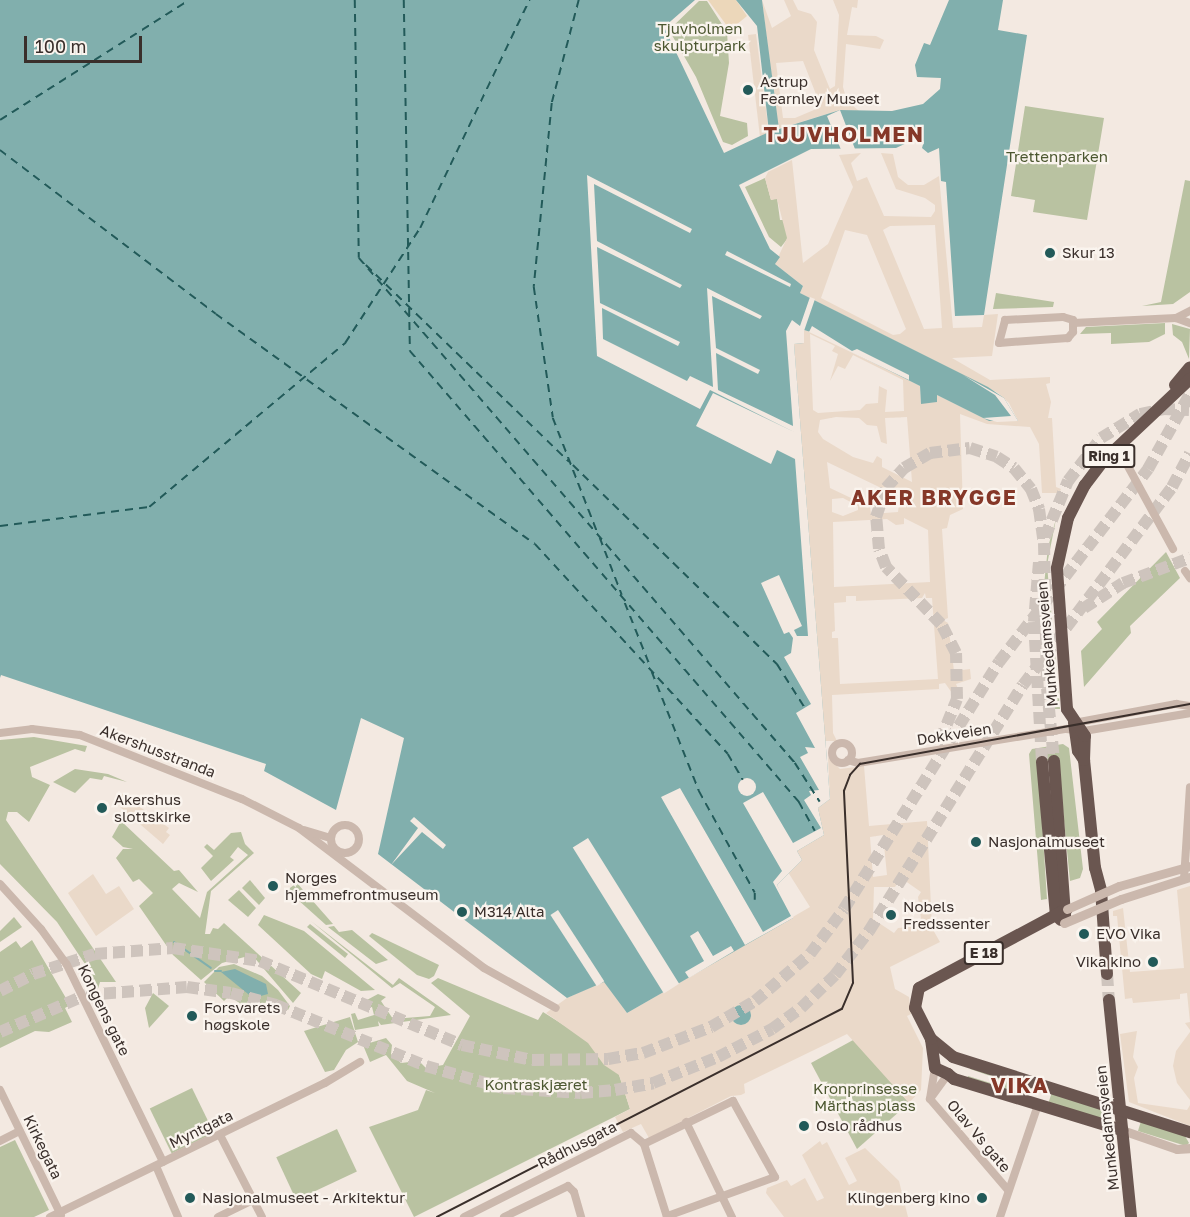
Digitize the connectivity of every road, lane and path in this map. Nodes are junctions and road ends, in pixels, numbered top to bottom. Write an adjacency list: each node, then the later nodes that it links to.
1 (1190, 311): 2 (street)
2 (1176, 318): 3 (street); 4 (street)
3 (1073, 323): 3 (street)
4 (1190, 323)
5 (1190, 367): 7 (highway, Munkedamsveien / Ring 1)
6 (1190, 379): 7 (highway, Munkedamsveien / Ring 1)
7 (1152, 414): 8 (highway, Munkedamsveien / Ring 1)
8 (1118, 448): 9 (street); 12 (highway, Munkedamsveien / Ring 1)
9 (1173, 549)
10 (1190, 706): 12 (street)
11 (1190, 713): 12 (street)
12 (1074, 728): 14 (street, Dokkveien); 23 (highway, Munkedamsveien / Ring 1)
13 (0, 733): 17 (street, Akershusstranda)
14 (848, 760)
15 (1048, 761): 22 (highway)
16 (1190, 787): 19 (street)
17 (299, 828): 18 (street, Akershusstranda); 25 (street, Akershusstranda)
18 (331, 838)
19 (1187, 866): 20 (street); 22 (street, bridge)
20 (1187, 878): 22 (street, bridge)
21 (0, 884): 43 (street, Kongens gate)
22 (1062, 915): 26 (highway, E 18)
23 (1107, 974)
24 (1109, 1000): 34 (highway, Munkedamsveien)
25 (556, 1008)
26 (931, 1039): 27 (highway, E 18); 29 (highway, E 18)
27 (949, 1056): 29 (highway); 30 (highway); 34 (highway, E 18)
28 (360, 1062): 39 (street, Myntgata)
29 (935, 1065): 30 (highway); 32 (street)
30 (948, 1074): 32 (street); 33 (highway)
31 (0, 1090): 37 (street, Kirkegata)
32 (930, 1099): 44 (street, Olav Vs gate)
33 (1038, 1105): 36 (highway); 44 (street)
34 (1120, 1108): 36 (highway, Munkedamsveien); 38 (highway)
35 (686, 1122): 41 (street); 45 (street); 45 (street)
36 (1122, 1130): 42 (street); 58 (highway, Munkedamsveien)
37 (20, 1131): 40 (street); 47 (street, Kirkegata)
38 (1190, 1132)
39 (220, 1135): 43 (street, Myntgata); 46 (street)
40 (0, 1141)
41 (644, 1144): 48 (street); 53 (street, Rådhusgata)
42 (1190, 1148)
43 (159, 1164): 47 (street, Myntgata); 50 (street, Kongens gate)
44 (1008, 1190): 57 (street)
45 (722, 1197): 48 (street); 56 (street)
46 (253, 1200): 51 (street); 52 (street)
47 (61, 1215): 49 (street, Myntgata)
48 (667, 1216)
49 (50, 1217)
50 (178, 1217)
51 (219, 1217)
52 (262, 1217)
53 (464, 1217)
54 (504, 1217): 55 (street, Rådhusgata)
55 (581, 1217)
56 (732, 1217)
57 (1000, 1217)
58 (1131, 1217)

